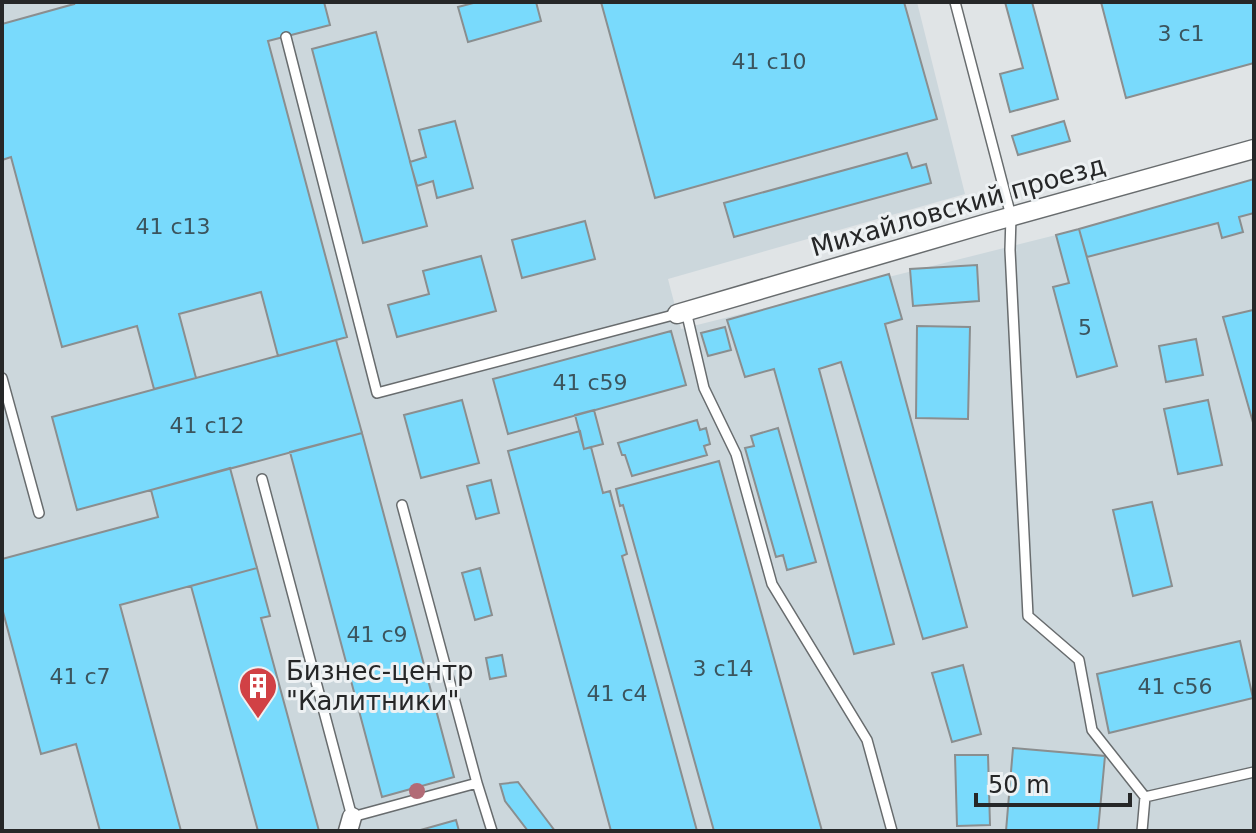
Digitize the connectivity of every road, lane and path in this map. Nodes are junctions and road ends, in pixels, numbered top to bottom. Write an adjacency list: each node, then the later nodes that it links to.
1 (955, 2): 4 (lane)
2 (286, 37): 5 (lane)
3 (1254, 149): 4 (street, Михайловский проезд)
4 (1011, 216): 5 (street, Михайловский проезд); 12 (lane)
5 (681, 313): 15 (lane)
6 (2, 378): 9 (lane)
7 (262, 479): 13 (lane)
8 (402, 505): 11 (lane)
9 (39, 513)
10 (1254, 772): 12 (lane)
11 (477, 783): 13 (lane); 14 (lane)
12 (1145, 797): 16 (lane)
13 (350, 824)
14 (492, 831)
15 (892, 831)
16 (1142, 831)

